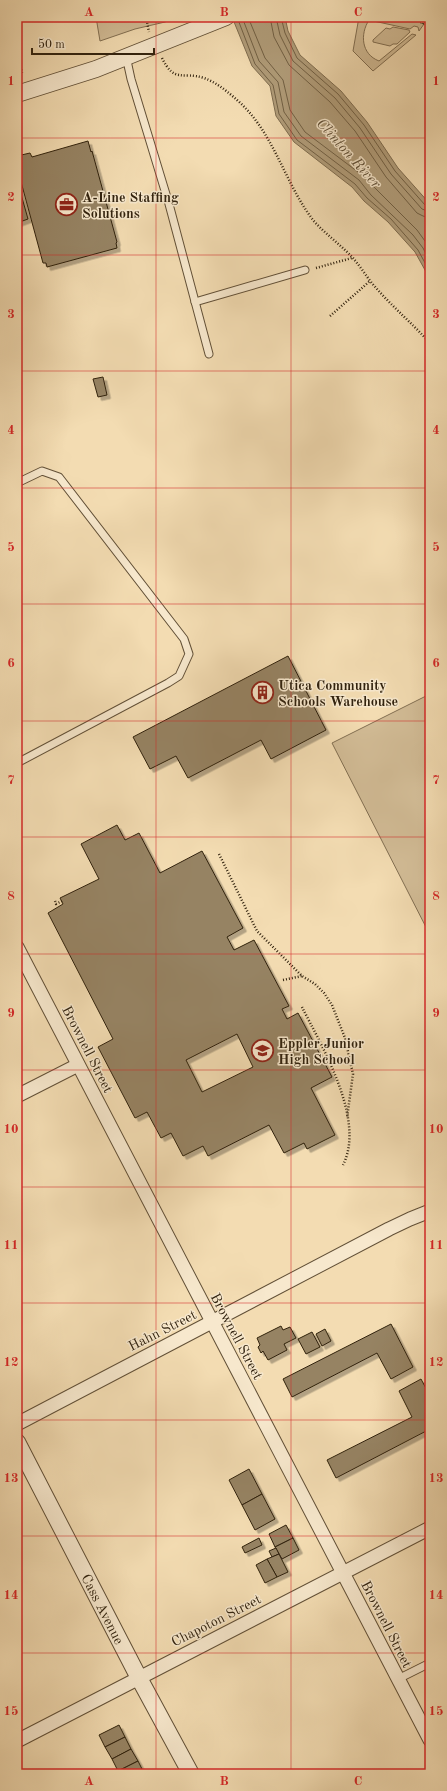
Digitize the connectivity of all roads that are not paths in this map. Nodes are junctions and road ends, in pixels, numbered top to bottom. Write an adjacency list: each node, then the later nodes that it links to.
1 (226, 17): 2 (street)
2 (126, 56): 3 (street); 5 (lane)
3 (17, 94)
4 (306, 270): 5 (lane)
5 (195, 302): 6 (lane)
6 (208, 354)
7 (17, 483): 8 (lane)
8 (17, 763)
9 (17, 947): 10 (street, Brownell Street)
10 (78, 1064): 11 (street); 13 (street, Brownell Street)
11 (17, 1096)
12 (430, 1211): 13 (street, Hahn Street)
13 (212, 1323): 14 (street, Hahn Street); 17 (street, Brownell Street)
14 (17, 1424)
15 (17, 1442): 19 (street, Cass Avenue)
16 (430, 1528): 17 (street, Chapoton Street)
17 (344, 1572): 19 (street, Chapoton Street); 20 (street, Brownell Street)
18 (430, 1663): 20 (lane)
19 (139, 1678): 22 (street, Chapoton Street); 23 (street, Cass Avenue)
20 (398, 1679): 21 (street, Brownell Street)
21 (430, 1740)
22 (17, 1741)
23 (191, 1774)

